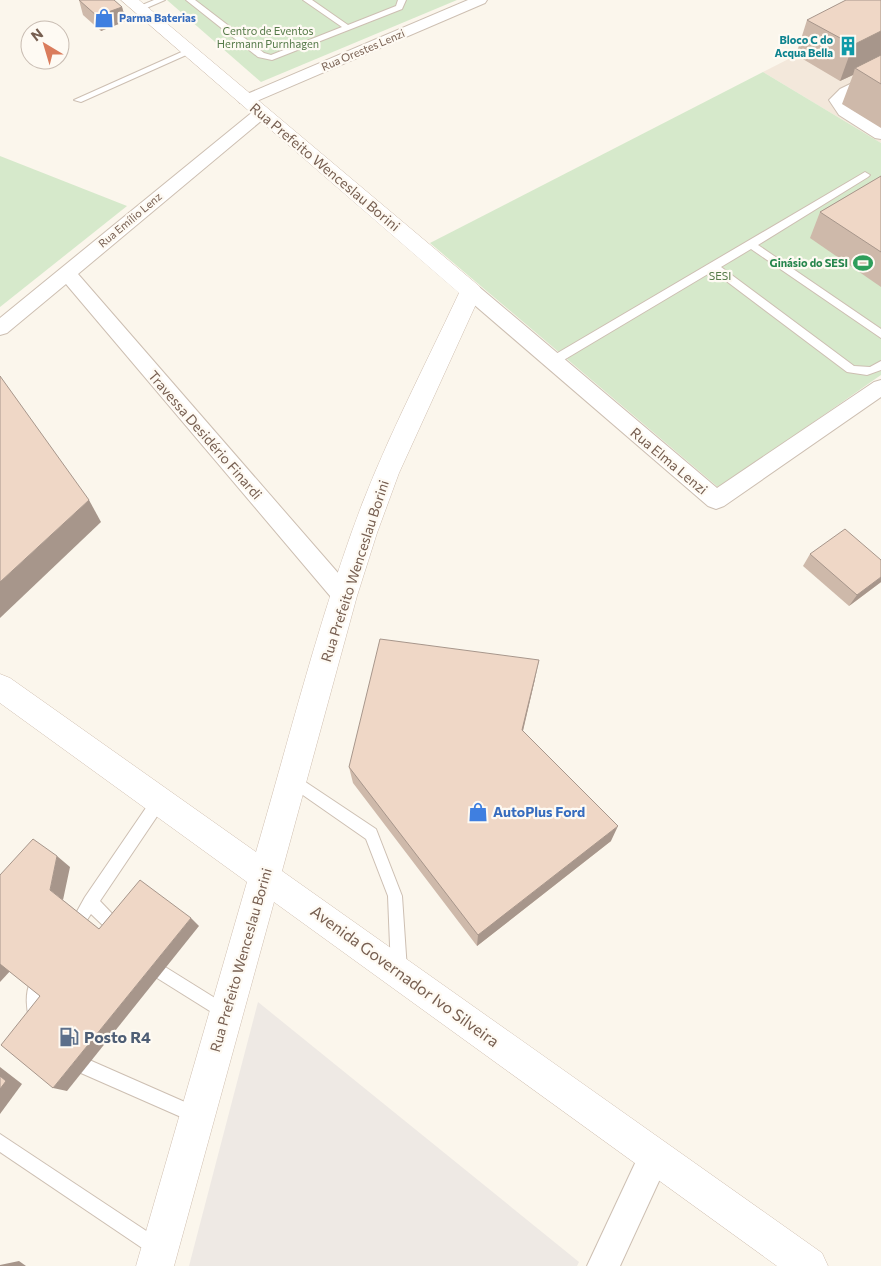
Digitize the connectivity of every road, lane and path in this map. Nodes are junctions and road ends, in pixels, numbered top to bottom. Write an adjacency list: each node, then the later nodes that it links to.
1 (161, 0): 6 (lane)
2 (190, 0): 7 (lane)
3 (308, 0): 7 (lane)
4 (402, 0): 7 (lane)
5 (480, 0): 11 (street, Rua Orestes Lenzi)
6 (134, 4): 8 (street, Rua Prefeito Wenceslau Borini)
7 (348, 28)
8 (189, 52): 10 (lane); 11 (street, Rua Prefeito Wenceslau Borini)
9 (878, 78): 13 (street)
10 (78, 100)
11 (246, 100): 12 (street, Rua Prefeito Wenceslau Borini)
12 (261, 112): 17 (street, Rua Emílio Lenz); 18 (street, Rua Prefeito Wenceslau Borini)
13 (881, 134)
14 (865, 175): 15 (lane)
15 (751, 245): 16 (lane); 20 (lane)
16 (714, 267): 21 (lane); 22 (lane)
17 (67, 273): 19 (street, Rua Emílio Lenz); 24 (street, Travessa Desidério Finardi)
18 (471, 291): 21 (street, Rua Elma Lenzi); 24 (street, Rua Prefeito Wenceslau Borini)
19 (0, 328)
20 (881, 334)
21 (553, 361): 23 (street, Rua Elma Lenzi)
22 (881, 365)
23 (881, 387)
24 (344, 596): 26 (street, Rua Prefeito Wenceslau Borini)
25 (0, 687): 27 (street, Avenida Governador Ivo Silveira)
26 (292, 779): 28 (street, Rua Prefeito Wenceslau Borini); 32 (lane)
27 (159, 801): 28 (street, Avenida Governador Ivo Silveira); 29 (lane)
28 (265, 877): 32 (street, Avenida Governador Ivo Silveira); 35 (street, Rua Prefeito Wenceslau Borini)
29 (90, 902): 30 (lane); 31 (lane)
30 (82, 915)
31 (117, 929)
32 (399, 972): 40 (street, Avenida Governador Ivo Silveira)
33 (162, 973): 35 (lane)
34 (36, 988): 36 (lane)
35 (226, 1013): 38 (street, Rua Prefeito Wenceslau Borini)
36 (37, 1024)
37 (86, 1067): 38 (lane)
38 (197, 1116): 41 (street, Rua Prefeito Wenceslau Borini)
39 (0, 1142): 41 (lane)
40 (655, 1156): 42 (street); 43 (street, Avenida Governador Ivo Silveira)
41 (157, 1258)
42 (603, 1266)
43 (808, 1266)

